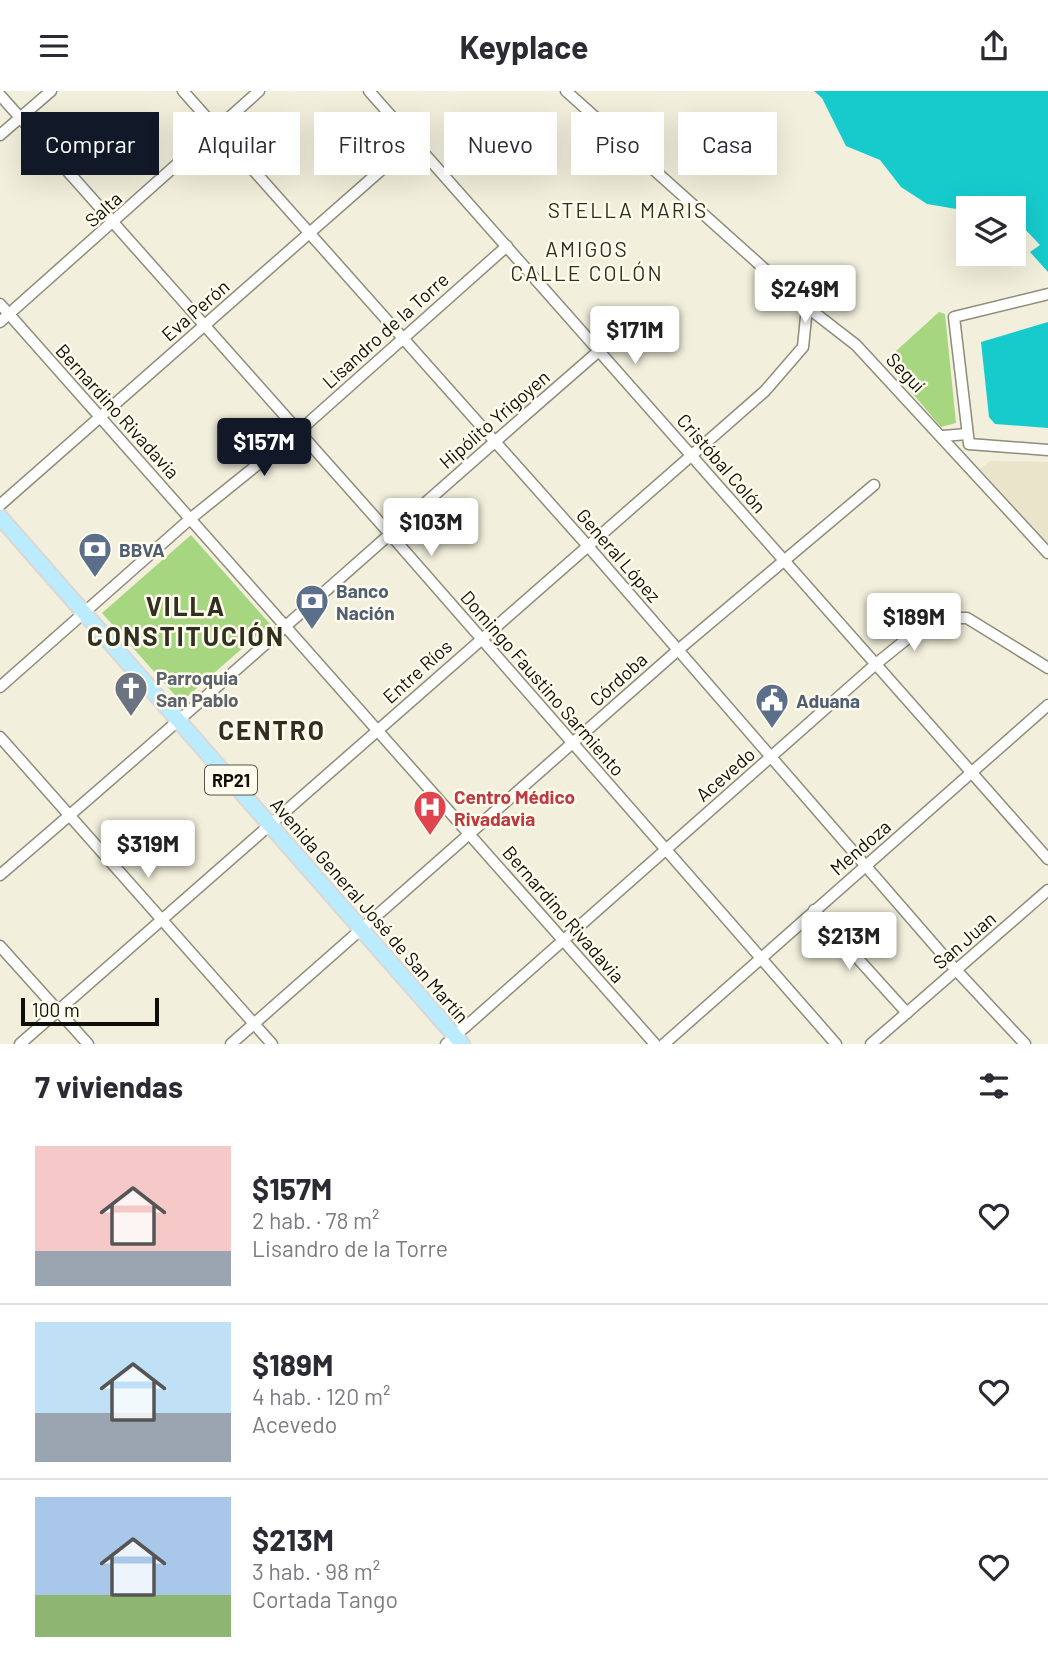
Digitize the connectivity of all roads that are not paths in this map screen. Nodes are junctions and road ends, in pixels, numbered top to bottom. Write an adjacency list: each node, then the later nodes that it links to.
1 (51, 91): 10 (street)
2 (183, 91): 7 (street, General López)
3 (259, 91): 8 (street, Salta)
4 (369, 91): 9 (street, Cristóbal Colón)
5 (566, 91): 21 (street, Seguí)
6 (0, 95): 10 (street, Domingo Faustino Sarmiento)
7 (202, 112)
8 (235, 112)
9 (387, 112)
10 (20, 118): 11 (street); 16 (street, Domingo Faustino Sarmiento)
11 (0, 135)
12 (430, 161): 18 (street, Cristóbal Colón)
13 (173, 168): 16 (street, Salta)
14 (258, 175): 17 (street, General López)
15 (376, 175): 17 (street, Eva Perón)
16 (114, 224): 22 (street, Salta); 24 (street, Domingo Faustino Sarmiento)
17 (310, 233): 24 (street, Eva Perón); 25 (street, General López)
18 (507, 246): 25 (street, Lisandro de la Torre); 26 (street, Cristóbal Colón)
19 (1048, 294): 29 (street)
20 (0, 304): 22 (street, Bernardino Rivadavia)
21 (807, 307): 30 (street, Seguí); 33 (street, Entre Ríos)
22 (9, 314): 23 (street, Salta); 27 (street, Bernardino Rivadavia)
23 (0, 322)
24 (203, 325): 27 (street, Eva Perón); 28 (street, Domingo Faustino Sarmiento)
25 (401, 337): 28 (street, Lisandro de la Torre); 31 (street, General López)
26 (600, 350): 31 (street, Hipólito Yrigoyen); 33 (street, Cristóbal Colón)
27 (101, 418): 35 (street, Eva Perón); 37 (street, Bernardino Rivadavia)
28 (298, 432): 37 (street, Lisandro de la Torre); 38 (street, Domingo Faustino Sarmiento)
29 (967, 434): 30 (street); 32 (street)
30 (943, 436): 40 (street, Seguí)
31 (494, 442): 38 (street, Hipólito Yrigoyen); 39 (street, General López)
32 (1048, 450)
33 (691, 454): 39 (street, Entre Ríos); 41 (street, Cristóbal Colón)
34 (874, 485): 41 (street, Córdoba)
35 (0, 505)
36 (0, 517): 42 (main road, Avenida General José de San Martín / RP21)
37 (190, 519): 42 (street, Lisandro de la Torre); 43 (street, Bernardino Rivadavia)
38 (389, 533): 43 (street, Hipólito Yrigoyen); 44 (street, Domingo Faustino Sarmiento)
39 (587, 545): 44 (street, Entre Ríos); 45 (street, General López)
40 (1048, 553)
41 (782, 559): 45 (street, Córdoba); 46 (street, Cristóbal Colón)
42 (83, 613): 48 (street, Lisandro de la Torre); 50 (main road, Avenida General José de San Martín / RP21)
43 (286, 629): 50 (street, Hipólito Yrigoyen); 51 (street, Bernardino Rivadavia)
44 (480, 639): 51 (street, Entre Ríos); 53 (street, Domingo Faustino Sarmiento)
45 (678, 650): 53 (street, Córdoba); 54 (street, General López)
46 (877, 663): 47 (street, Acevedo); 54 (street, Acevedo); 55 (street, Cristóbal Colón)
47 (1048, 668)
48 (0, 687)
49 (1048, 705): 55 (street, Mendoza)
50 (179, 720): 56 (street, Hipólito Yrigoyen); 57 (main road, Avenida General José de San Martín / RP21)
51 (378, 730): 57 (street, Entre Ríos); 58 (street, Bernardino Rivadavia)
52 (0, 737): 56 (street)
53 (572, 743): 58 (street, Córdoba); 59 (street, Domingo Faustino Sarmiento)
54 (770, 758): 59 (street, Acevedo); 61 (street, General López)
55 (972, 773): 60 (street, Cristóbal Colón); 61 (street, Mendoza)
56 (70, 815): 62 (street, Hipólito Yrigoyen); 65 (street)
57 (271, 826): 65 (street, Entre Ríos); 66 (main road, Avenida General José de San Martín / RP21)
58 (469, 832): 66 (street, Córdoba); 67 (street, Bernardino Rivadavia)
59 (666, 850): 67 (street, Acevedo); 69 (street, Domingo Faustino Sarmiento)
60 (1048, 859)
61 (866, 865): 64 (street, Mendoza); 70 (street, General López)
62 (0, 876)
63 (1048, 890): 70 (street, San Juan)
64 (814, 910): 69 (street, Mendoza); 72 (street)
65 (162, 919): 71 (street, Entre Ríos); 73 (street)
66 (362, 928): 73 (street, Córdoba); 74 (main road, Avenida General José de San Martín / RP21)
67 (562, 941): 74 (street, Acevedo); 79 (street, Bernardino Rivadavia)
68 (0, 946): 71 (street)
69 (760, 958): 80 (street, Mendoza); 81 (street, Domingo Faustino Sarmiento)
70 (956, 970): 72 (street, San Juan); 83 (street, General López)
71 (58, 1011): 75 (street, Entre Ríos); 76 (street)
72 (906, 1013): 82 (street, San Juan)
73 (254, 1024): 77 (street, Córdoba); 78 (street)
74 (454, 1041)
75 (20, 1044)
76 (88, 1044)
77 (231, 1044)
78 (272, 1044)
79 (655, 1044)
80 (664, 1044)
81 (836, 1044)
82 (872, 1044)
83 (1025, 1044)

